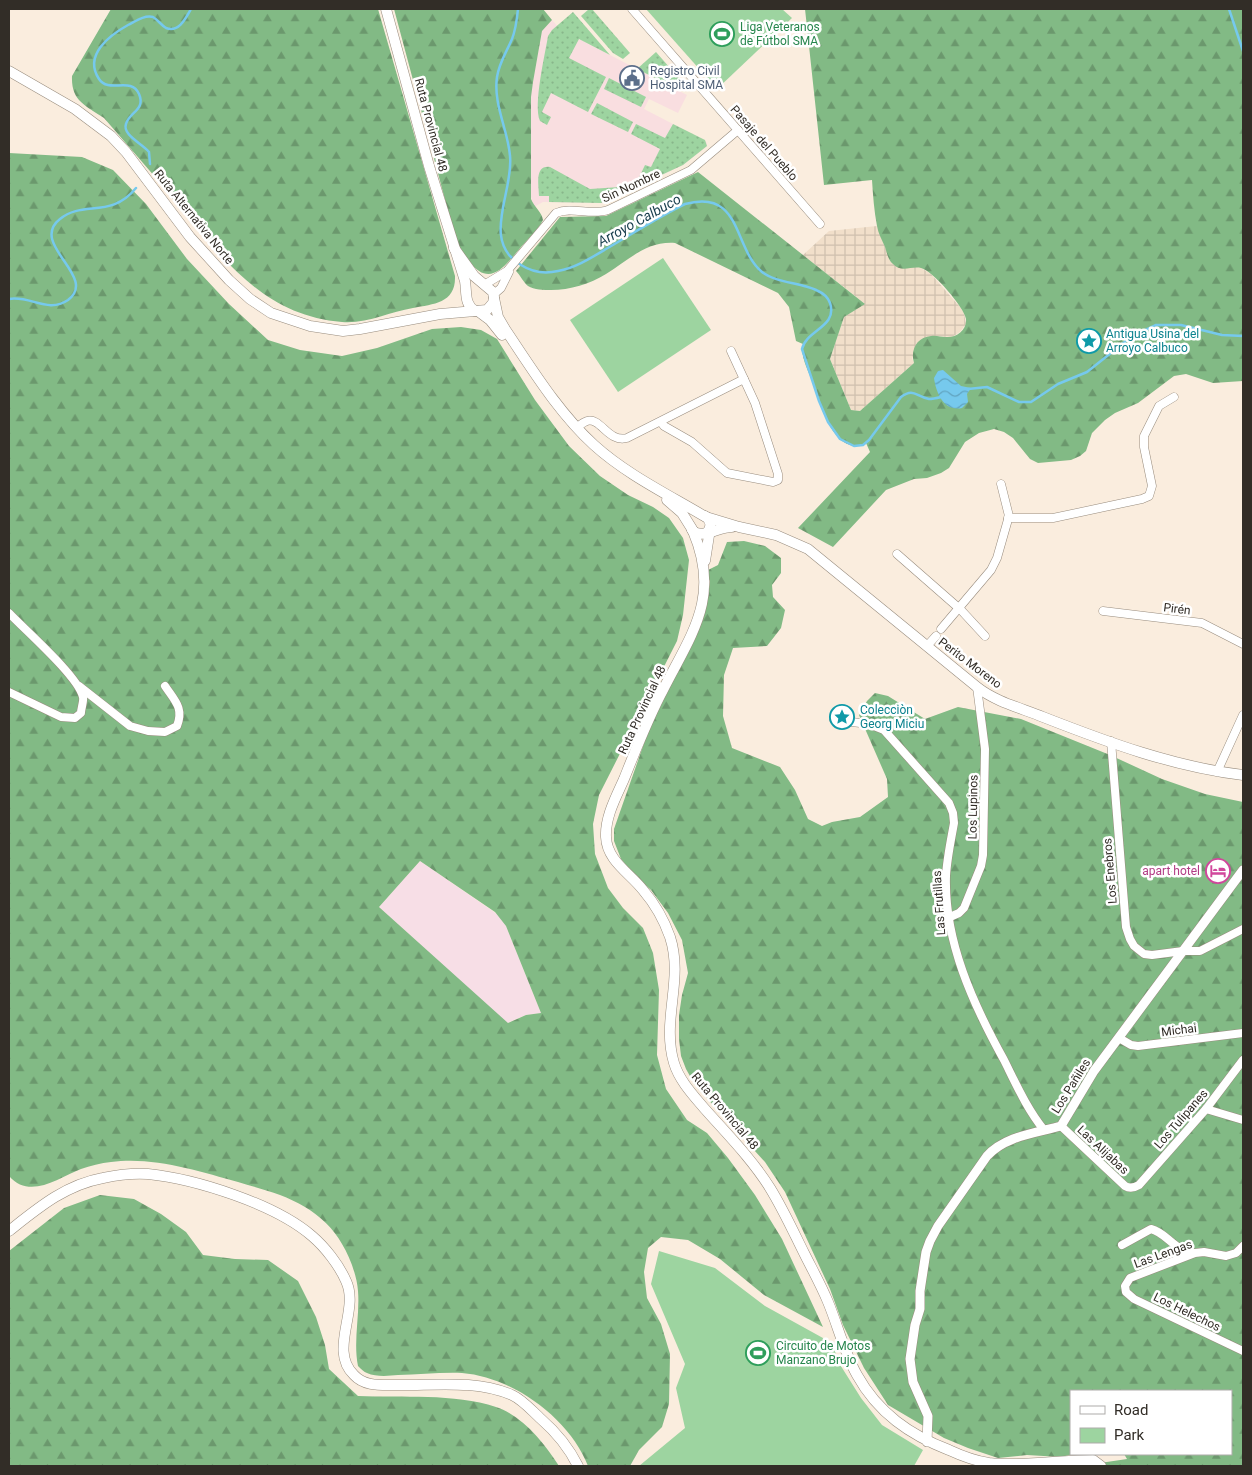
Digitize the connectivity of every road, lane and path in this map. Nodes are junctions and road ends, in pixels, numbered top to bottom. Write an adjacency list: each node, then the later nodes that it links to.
1 (386, 9): 6 (main road, Ruta Provincial 48)
2 (632, 9): 4 (street, Pasaje del Pueblo)
3 (9, 71): 12 (main road, Ruta Alternativa Norte)
4 (738, 130): 5 (street, Pasaje del Pueblo); 7 (street, Sin Nombre)
5 (820, 224)
6 (453, 243): 8 (main road, Ruta Provincial 48); 9 (main road, Ruta Provincial 48)
7 (511, 266): 8 (street, Sin Nombre); 10 (street, Sin Nombre)
8 (483, 284): 9 (main road); 10 (main road, Ruta Provincial 48)
9 (467, 295): 11 (main road, Ruta Provincial 48); 12 (main road, Ruta Alternativa Norte)
10 (494, 296): 11 (main road); 17 (main road, Ruta Provincial 48)
11 (477, 311): 12 (main road, Ruta Alternativa Norte); 17 (main road, Ruta Provincial 48)
12 (440, 314)
13 (731, 351): 14 (street)
14 (744, 379): 16 (street); 16 (street)
15 (1174, 397): 19 (street)
16 (658, 423): 17 (street)
17 (575, 429): 20 (main road, Ruta Provincial 48); 22 (main road, Ruta Provincial 48)
18 (1001, 484): 19 (street)
19 (1008, 518): 25 (street)
20 (707, 525): 21 (main road, Perito Moreno); 21 (main road, Perito Moreno); 22 (main road); 22 (main road); 24 (main road, Ruta Provincial 48)
21 (739, 527): 30 (main road, Perito Moreno)
22 (692, 530): 24 (main road, Ruta Provincial 48)
23 (897, 554): 25 (street)
24 (704, 572): 58 (main road, Ruta Provincial 48)
25 (959, 608): 28 (street); 30 (street)
26 (1104, 611): 29 (street, Pirén)
27 (9, 613): 31 (street)
28 (985, 636)
29 (1243, 644)
30 (927, 646): 33 (main road, Perito Moreno)
31 (75, 683): 32 (street); 34 (street)
32 (164, 686)
33 (977, 687): 37 (main road, Perito Moreno); 41 (street, Los Lupinos)
34 (9, 692)
35 (1243, 715): 38 (street)
36 (834, 720): 41 (street, Las Frutillas)
37 (1110, 741): 38 (main road, Perito Moreno); 43 (street, Los Enebros)
38 (1217, 772): 39 (main road, Perito Moreno)
39 (1243, 775)
40 (1243, 870): 43 (street, Los Pañiles)
41 (950, 917): 50 (street, Las Frutillas)
42 (1243, 929): 43 (street, Los Enebros)
43 (1183, 950): 45 (street, Los Pañiles)
44 (1243, 1034): 45 (street, Michai)
45 (1119, 1038): 49 (street, Los Pañiles)
46 (1243, 1060): 47 (street, Los Tulipanes)
47 (1206, 1109): 48 (street); 51 (street, Los Tulipanes)
48 (1243, 1120)
49 (1061, 1126): 50 (street, Los Pañiles); 51 (street, Las Alijabas)
50 (1044, 1130): 58 (street, Los Pañiles)
51 (1132, 1188)
52 (9, 1231): 59 (main road)
53 (1122, 1245): 55 (street)
54 (1243, 1246): 55 (street, Las Lengas)
55 (1195, 1253): 56 (street, Las Lengas)
56 (1125, 1289): 57 (street, Los Helechos)
57 (1243, 1351)
58 (927, 1442): 60 (main road, Ruta Provincial 48)
59 (578, 1466)
60 (1102, 1466)

